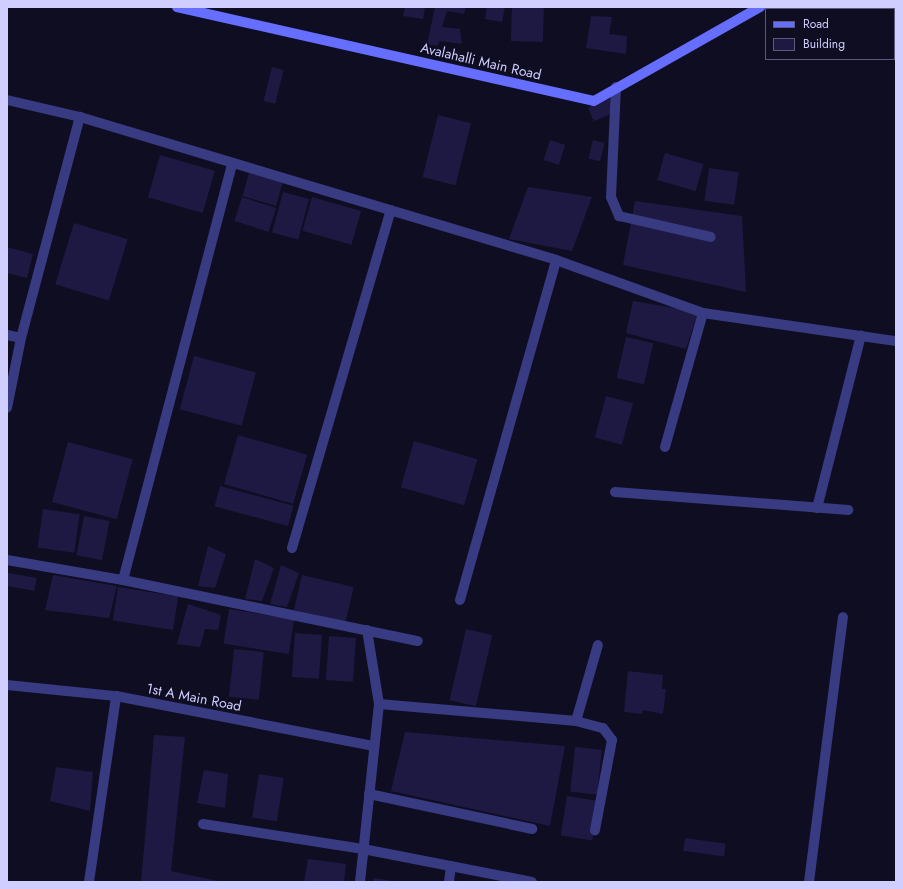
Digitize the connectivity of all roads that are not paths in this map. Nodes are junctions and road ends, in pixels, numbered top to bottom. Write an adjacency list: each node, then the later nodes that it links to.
1 (177, 7): 3 (main road, Avalahalli Main Road)
2 (759, 7): 3 (main road, Avalahalli Main Road)
3 (616, 87): 8 (street)
4 (7, 100): 5 (street)
5 (80, 117): 6 (street); 13 (street)
6 (232, 164): 7 (street); 22 (street)
7 (391, 210): 9 (street); 20 (street)
8 (711, 237)
9 (556, 260): 10 (street); 23 (street)
10 (703, 313): 12 (street); 16 (street)
11 (7, 335): 13 (street)
12 (861, 336): 14 (street); 18 (street)
13 (21, 338): 15 (street)
14 (896, 341)
15 (7, 408)
16 (665, 447)
17 (615, 492): 18 (street)
18 (817, 508): 19 (street)
19 (848, 510)
20 (292, 548)
21 (7, 560): 22 (street)
22 (123, 580): 25 (street)
23 (460, 600)
24 (843, 617): 43 (street)
25 (367, 630): 26 (street); 30 (street)
26 (418, 641)
27 (598, 645): 31 (street)
28 (7, 685): 29 (street, 1st A Main Road)
29 (116, 696): 32 (street, 1st A Main Road); 39 (street)
30 (379, 704): 31 (street); 32 (street)
31 (576, 721): 36 (street)
32 (374, 746): 33 (street)
33 (369, 794): 35 (street); 37 (street)
34 (203, 824): 37 (street)
35 (532, 829)
36 (595, 830)
37 (364, 849): 38 (street); 40 (street)
38 (451, 866): 41 (street); 42 (street)
39 (89, 882)
40 (360, 882)
41 (449, 882)
42 (532, 882)
43 (809, 882)

